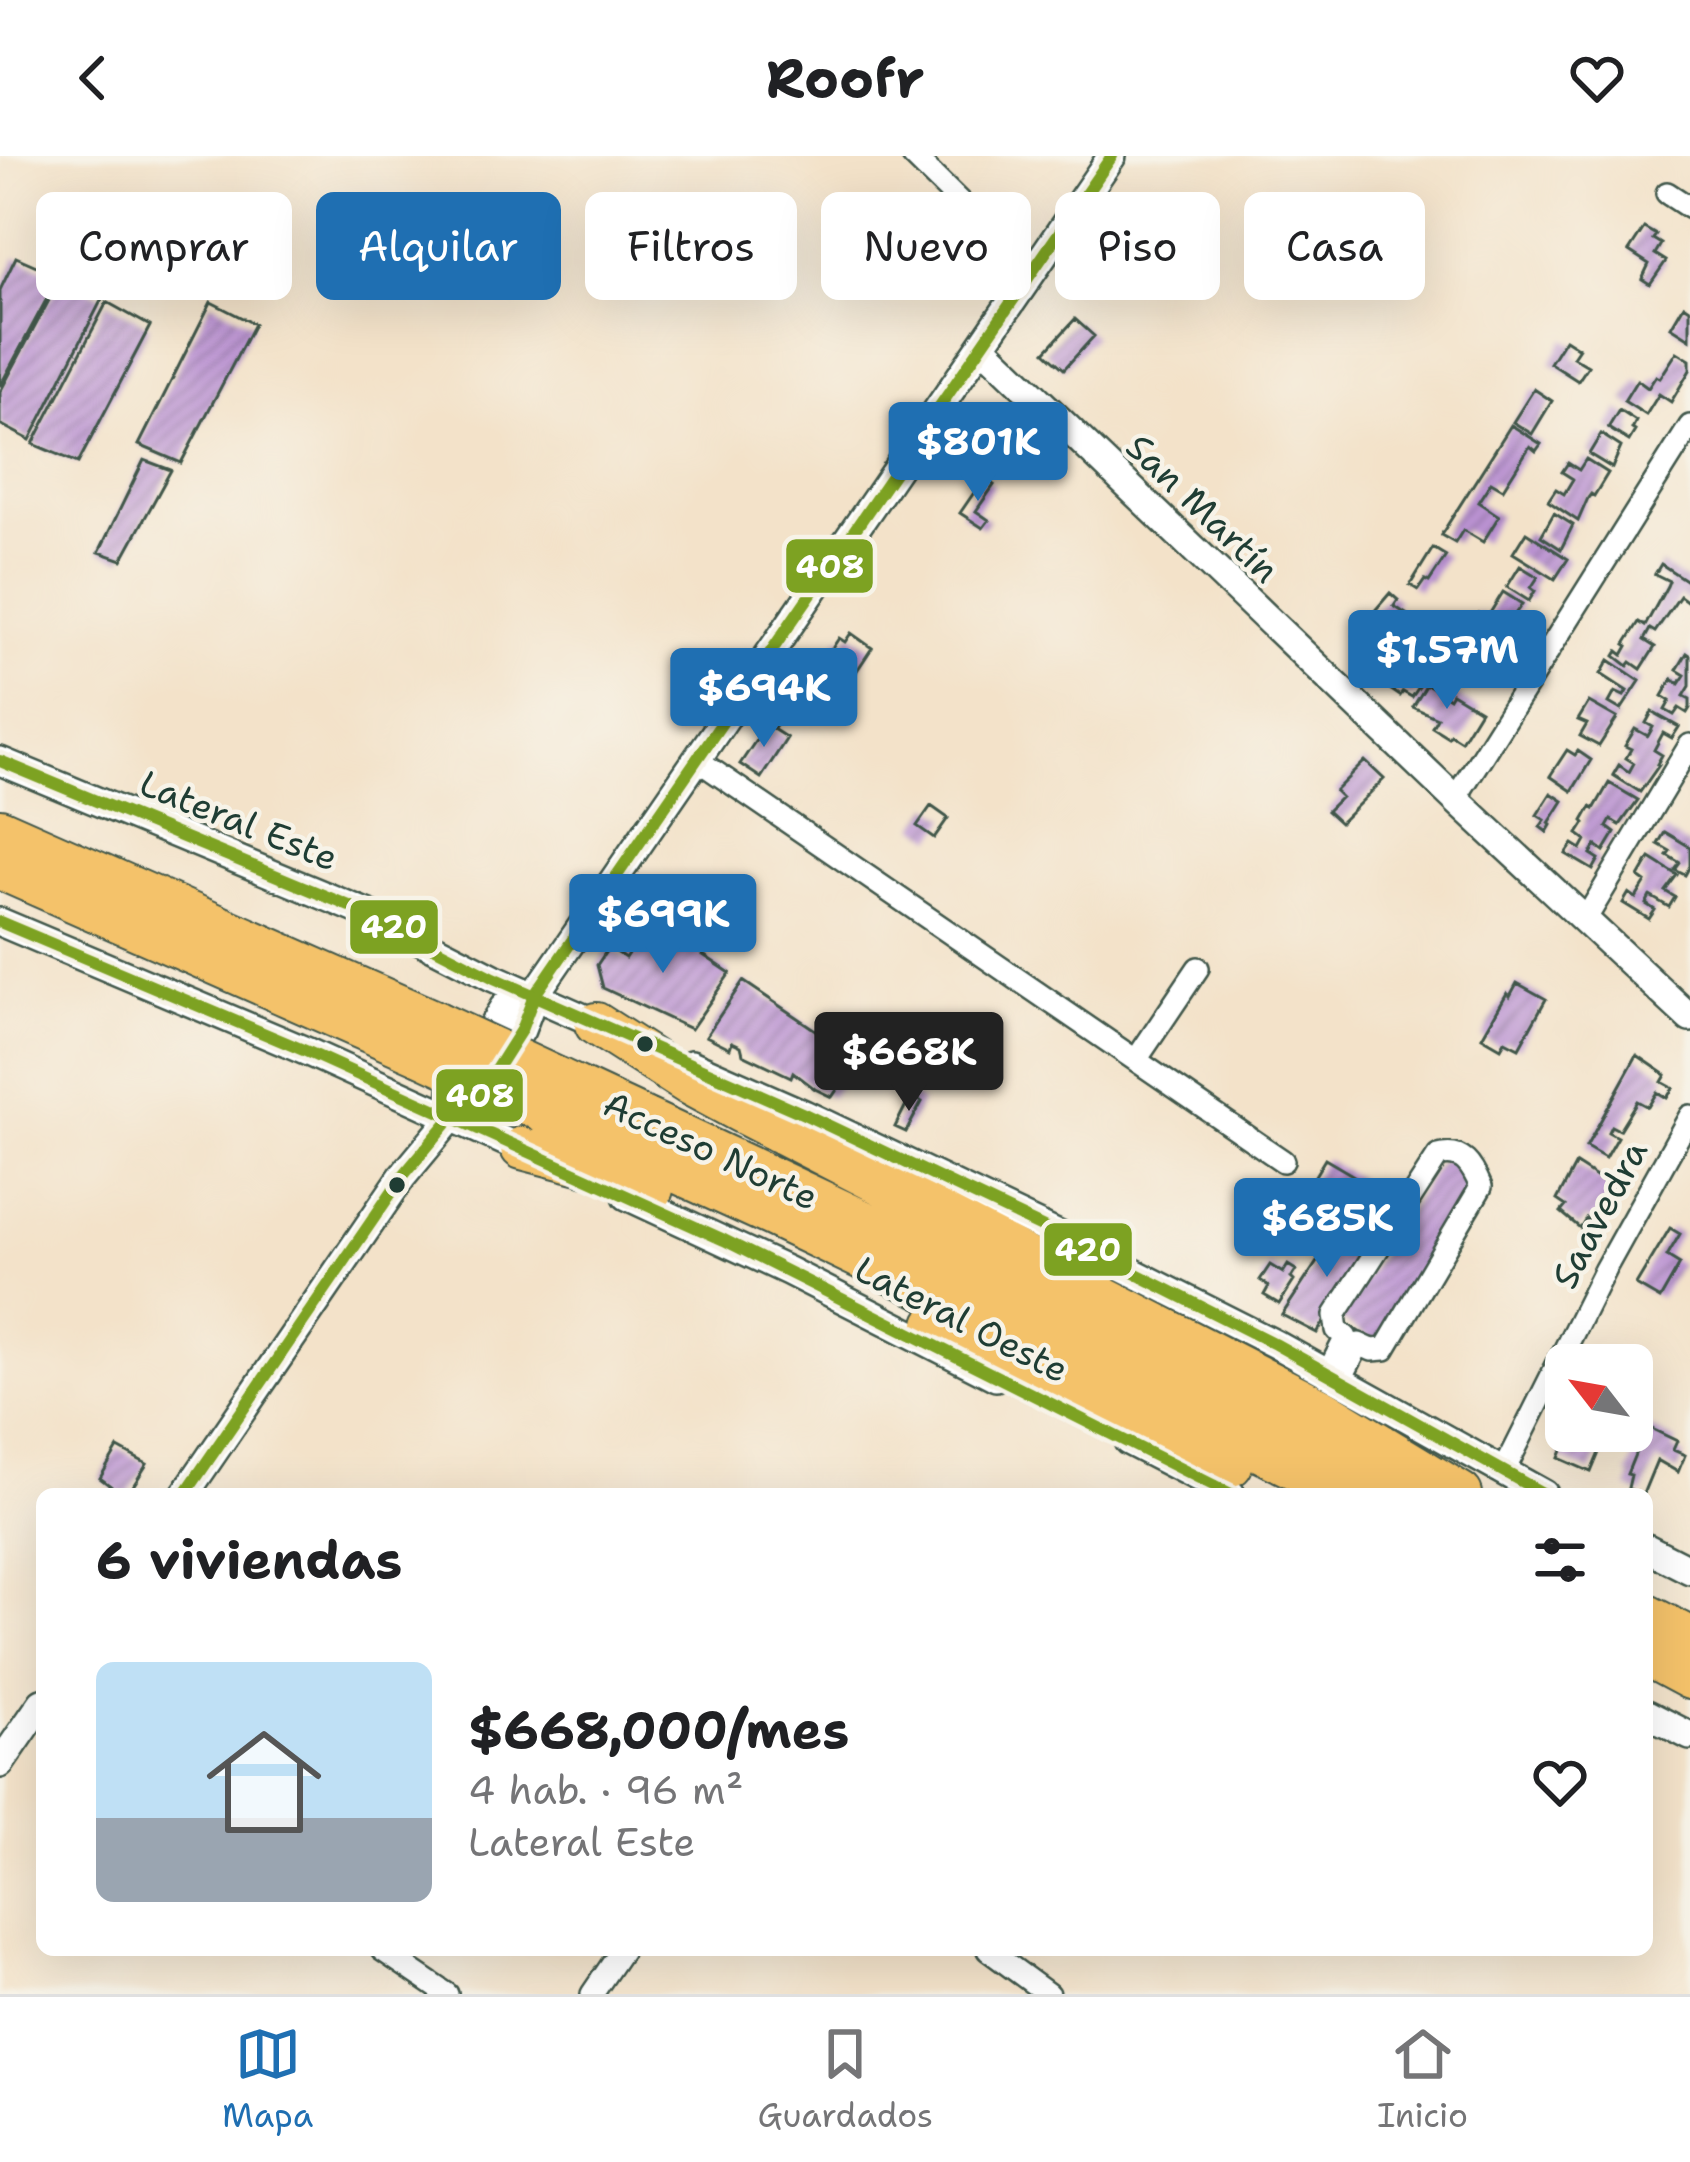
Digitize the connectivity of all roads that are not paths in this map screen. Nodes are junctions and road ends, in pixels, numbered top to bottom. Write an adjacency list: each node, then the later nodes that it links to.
1 (914, 156): 5 (street)
2 (1112, 156): 5 (street)
3 (1667, 194): 4 (street)
4 (1690, 208)
5 (1032, 273): 6 (street)
6 (982, 346): 9 (street); 11 (street, San Martín)
7 (1690, 426): 11 (street)
8 (1690, 746): 14 (street)
9 (697, 759): 17 (street); 21 (street)
10 (0, 761): 17 (street, Lateral Este)
11 (1455, 799): 14 (street, San Martín)
12 (0, 830): 20 (highway, Acceso Norte)
13 (0, 868): 20 (highway, Acceso Norte)
14 (1585, 920): 18 (street, San Martín)
15 (0, 922): 24 (street, Lateral Oeste)
16 (1198, 968): 21 (street)
17 (534, 996): 19 (street, Lateral Este); 24 (street)
18 (1690, 1018)
19 (596, 1024): 27 (street, Lateral Este); 34 (highway)
20 (429, 1038): 22 (highway, Acceso Norte, bridge)
21 (1136, 1060): 26 (street)
22 (550, 1094): 32 (highway, Acceso Norte); 33 (highway, Acceso Norte)
23 (1690, 1116): 28 (street, Saavedra)
24 (452, 1117): 25 (street, Lateral Oeste); 29 (street)
25 (522, 1148): 30 (street, Lateral Oeste); 31 (highway)
26 (1282, 1161)
27 (1333, 1377): 27 (street); 28 (street, Lateral Este)
28 (1503, 1473): 35 (street, Lateral Este)
29 (189, 1488)
30 (1219, 1488)
31 (1285, 1488)
32 (1335, 1488)
33 (1399, 1488)
34 (1451, 1488)
35 (1532, 1488)
36 (1653, 1551): 37 (street)
37 (1690, 1570)
38 (1662, 1631): 39 (highway)
39 (1690, 1678)
40 (36, 1716): 43 (street)
41 (1653, 1717): 42 (street)
42 (1690, 1736)
43 (0, 1765)
44 (391, 1956): 47 (street)
45 (618, 1956): 48 (street)
46 (996, 1956): 49 (street)
47 (447, 1994)
48 (592, 1994)
49 (1048, 1994)

